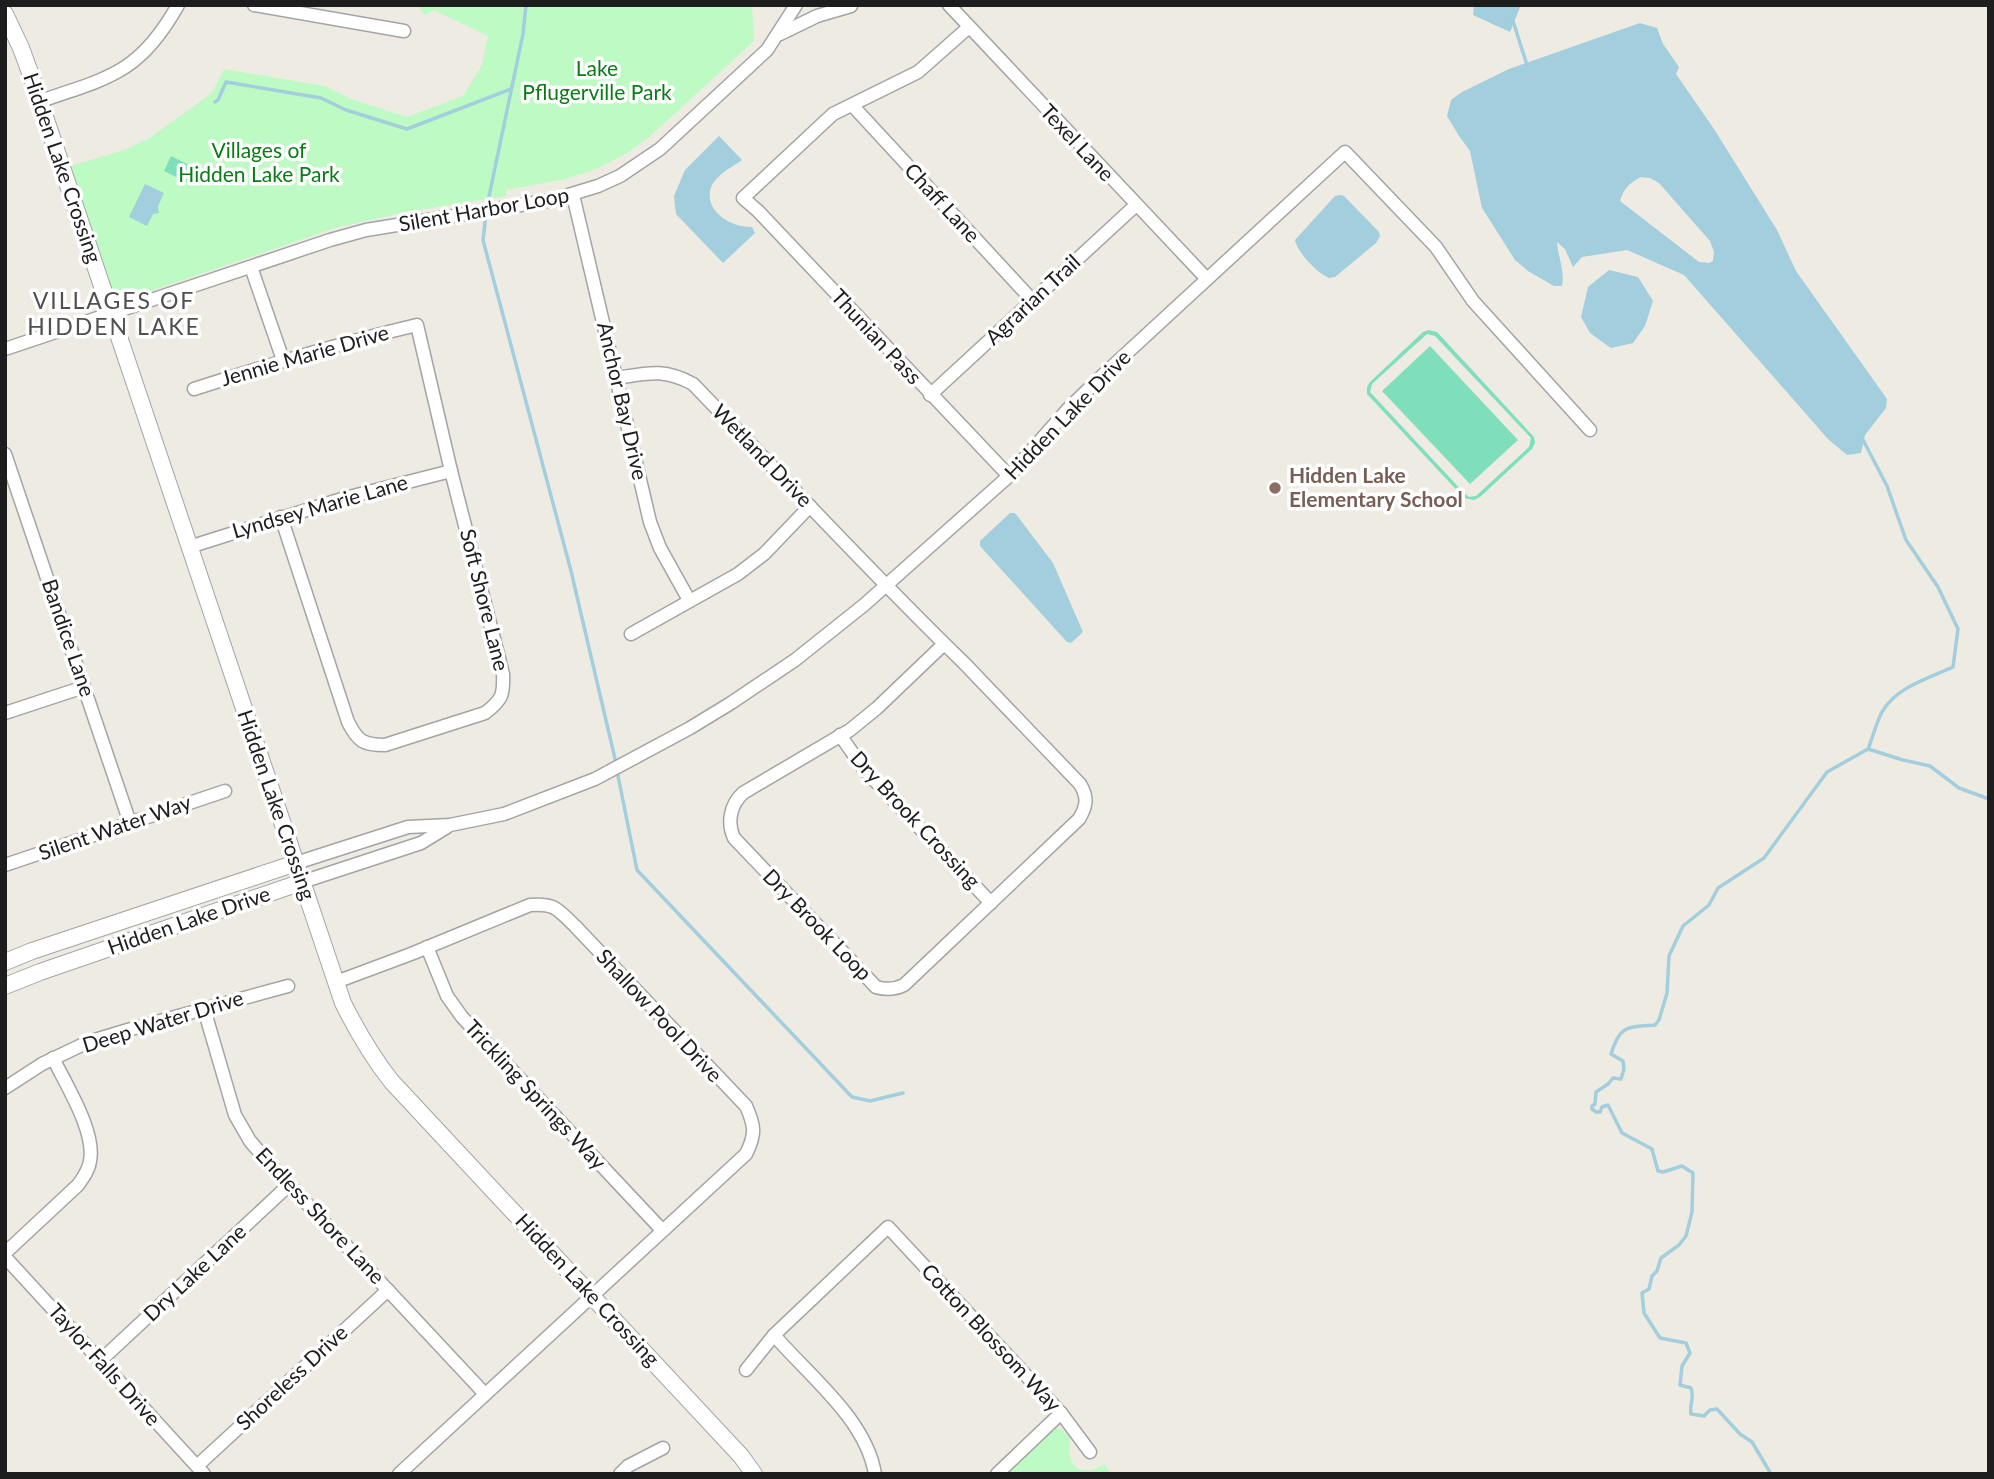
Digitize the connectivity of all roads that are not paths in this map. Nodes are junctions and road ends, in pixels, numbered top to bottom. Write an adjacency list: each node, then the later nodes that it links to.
1 (178, 5): 11 (street)
2 (254, 5): 9 (street)
3 (796, 5): 10 (street, Silent Harbor Loop)
4 (819, 5): 6 (street)
5 (949, 5): 8 (street, Texel Lane)
6 (853, 6): 10 (street)
7 (5, 15): 11 (street, Hidden Lake Crossing)
8 (969, 27): 12 (street); 14 (street, Texel Lane)
9 (404, 31)
10 (778, 35): 13 (street, Silent Harbor Loop)
11 (40, 101): 18 (street, Hidden Lake Crossing)
12 (852, 104): 17 (street, Chaff Lane); 24 (street, Thunian Pass)
13 (573, 195): 15 (street, Silent Harbor Loop); 22 (street, Anchor Bay Drive)
14 (1136, 205): 16 (street, Texel Lane); 17 (street, Agrarian Trail)
15 (251, 267): 18 (street, Silent Harbor Loop); 21 (street)
16 (1207, 279): 25 (street, Hidden Lake Drive); 28 (street, Hidden Lake Drive)
17 (1032, 300): 24 (street, Agrarian Trail)
18 (111, 314): 20 (street, Silent Harbor Loop); 31 (street, Hidden Lake Crossing)
19 (417, 325): 21 (street, Jennie Marie Drive); 27 (street, Soft Shore Lane)
20 (5, 349)
21 (283, 360): 23 (street, Jennie Marie Drive)
22 (617, 378): 29 (street, Wetland Drive); 33 (street, Anchor Bay Drive)
23 (194, 389)
24 (930, 395): 28 (street, Thunian Pass)
25 (1590, 430)
26 (5, 454): 36 (street, Bandice Lane)
27 (452, 471): 30 (street, Lyndsey Marie Lane); 30 (street, Soft Shore Lane)
28 (1009, 476): 32 (street, Hidden Lake Drive)
29 (810, 506): 32 (street, Wetland Drive); 33 (street)
30 (281, 517): 31 (street, Lyndsey Marie Lane)
31 (189, 547): 42 (street, Hidden Lake Crossing)
32 (886, 586): 35 (street, Dry Brook Loop); 41 (street, Hidden Lake Drive)
33 (689, 600): 34 (street)
34 (631, 634)
35 (944, 644): 38 (street, Dry Brook Loop); 45 (street, Dry Brook Loop)
36 (85, 687): 37 (street); 40 (street, Bandice Lane)
37 (5, 713)
38 (840, 735): 45 (street, Dry Brook Crossing); 45 (street, Dry Brook Loop)
39 (225, 791): 40 (street, Silent Water Way)
40 (130, 823): 43 (street, Silent Water Way)
41 (450, 825): 42 (street, Hidden Lake Drive); 44 (street, Hidden Lake Drive)
42 (296, 863): 44 (street, Hidden Lake Crossing); 47 (street, Hidden Lake Drive)
43 (5, 865)
44 (302, 882): 48 (street, Hidden Lake Crossing); 49 (street, Hidden Lake Drive)
45 (991, 903)
46 (428, 947): 48 (street, Shallow Pool Drive); 55 (street, Trickling Springs Way); 55 (street, Shallow Pool Drive)
47 (5, 962)
48 (336, 982): 58 (street, Hidden Lake Crossing)
49 (5, 986)
50 (288, 986): 51 (street, Deep Water Drive)
51 (204, 1009): 52 (street, Deep Water Drive); 54 (street, Endless Shore Lane)
52 (54, 1058): 53 (street, Deep Water Drive); 56 (street)
53 (5, 1088)
54 (289, 1185): 57 (street, Endless Shore Lane); 60 (street, Dry Lake Lane)
55 (662, 1230): 58 (street, Shallow Pool Drive)
56 (5, 1255): 60 (street, Taylor Falls Drive)
57 (388, 1290): 62 (street, Endless Shore Lane); 66 (street, Shoreless Drive)
58 (593, 1296): 62 (street); 69 (street, Hidden Lake Crossing)
59 (774, 1335): 61 (street); 63 (street, Cotton Blossom Way); 70 (street)
60 (100, 1361): 66 (street, Taylor Falls Drive)
61 (746, 1370)
62 (485, 1394): 68 (street)
63 (1061, 1413): 65 (street, Cotton Blossom Way); 71 (street)
64 (663, 1448): 67 (street)
65 (1090, 1452)
66 (200, 1470)
67 (628, 1471)
68 (399, 1474)
69 (754, 1474)
70 (875, 1474)
71 (997, 1474)

